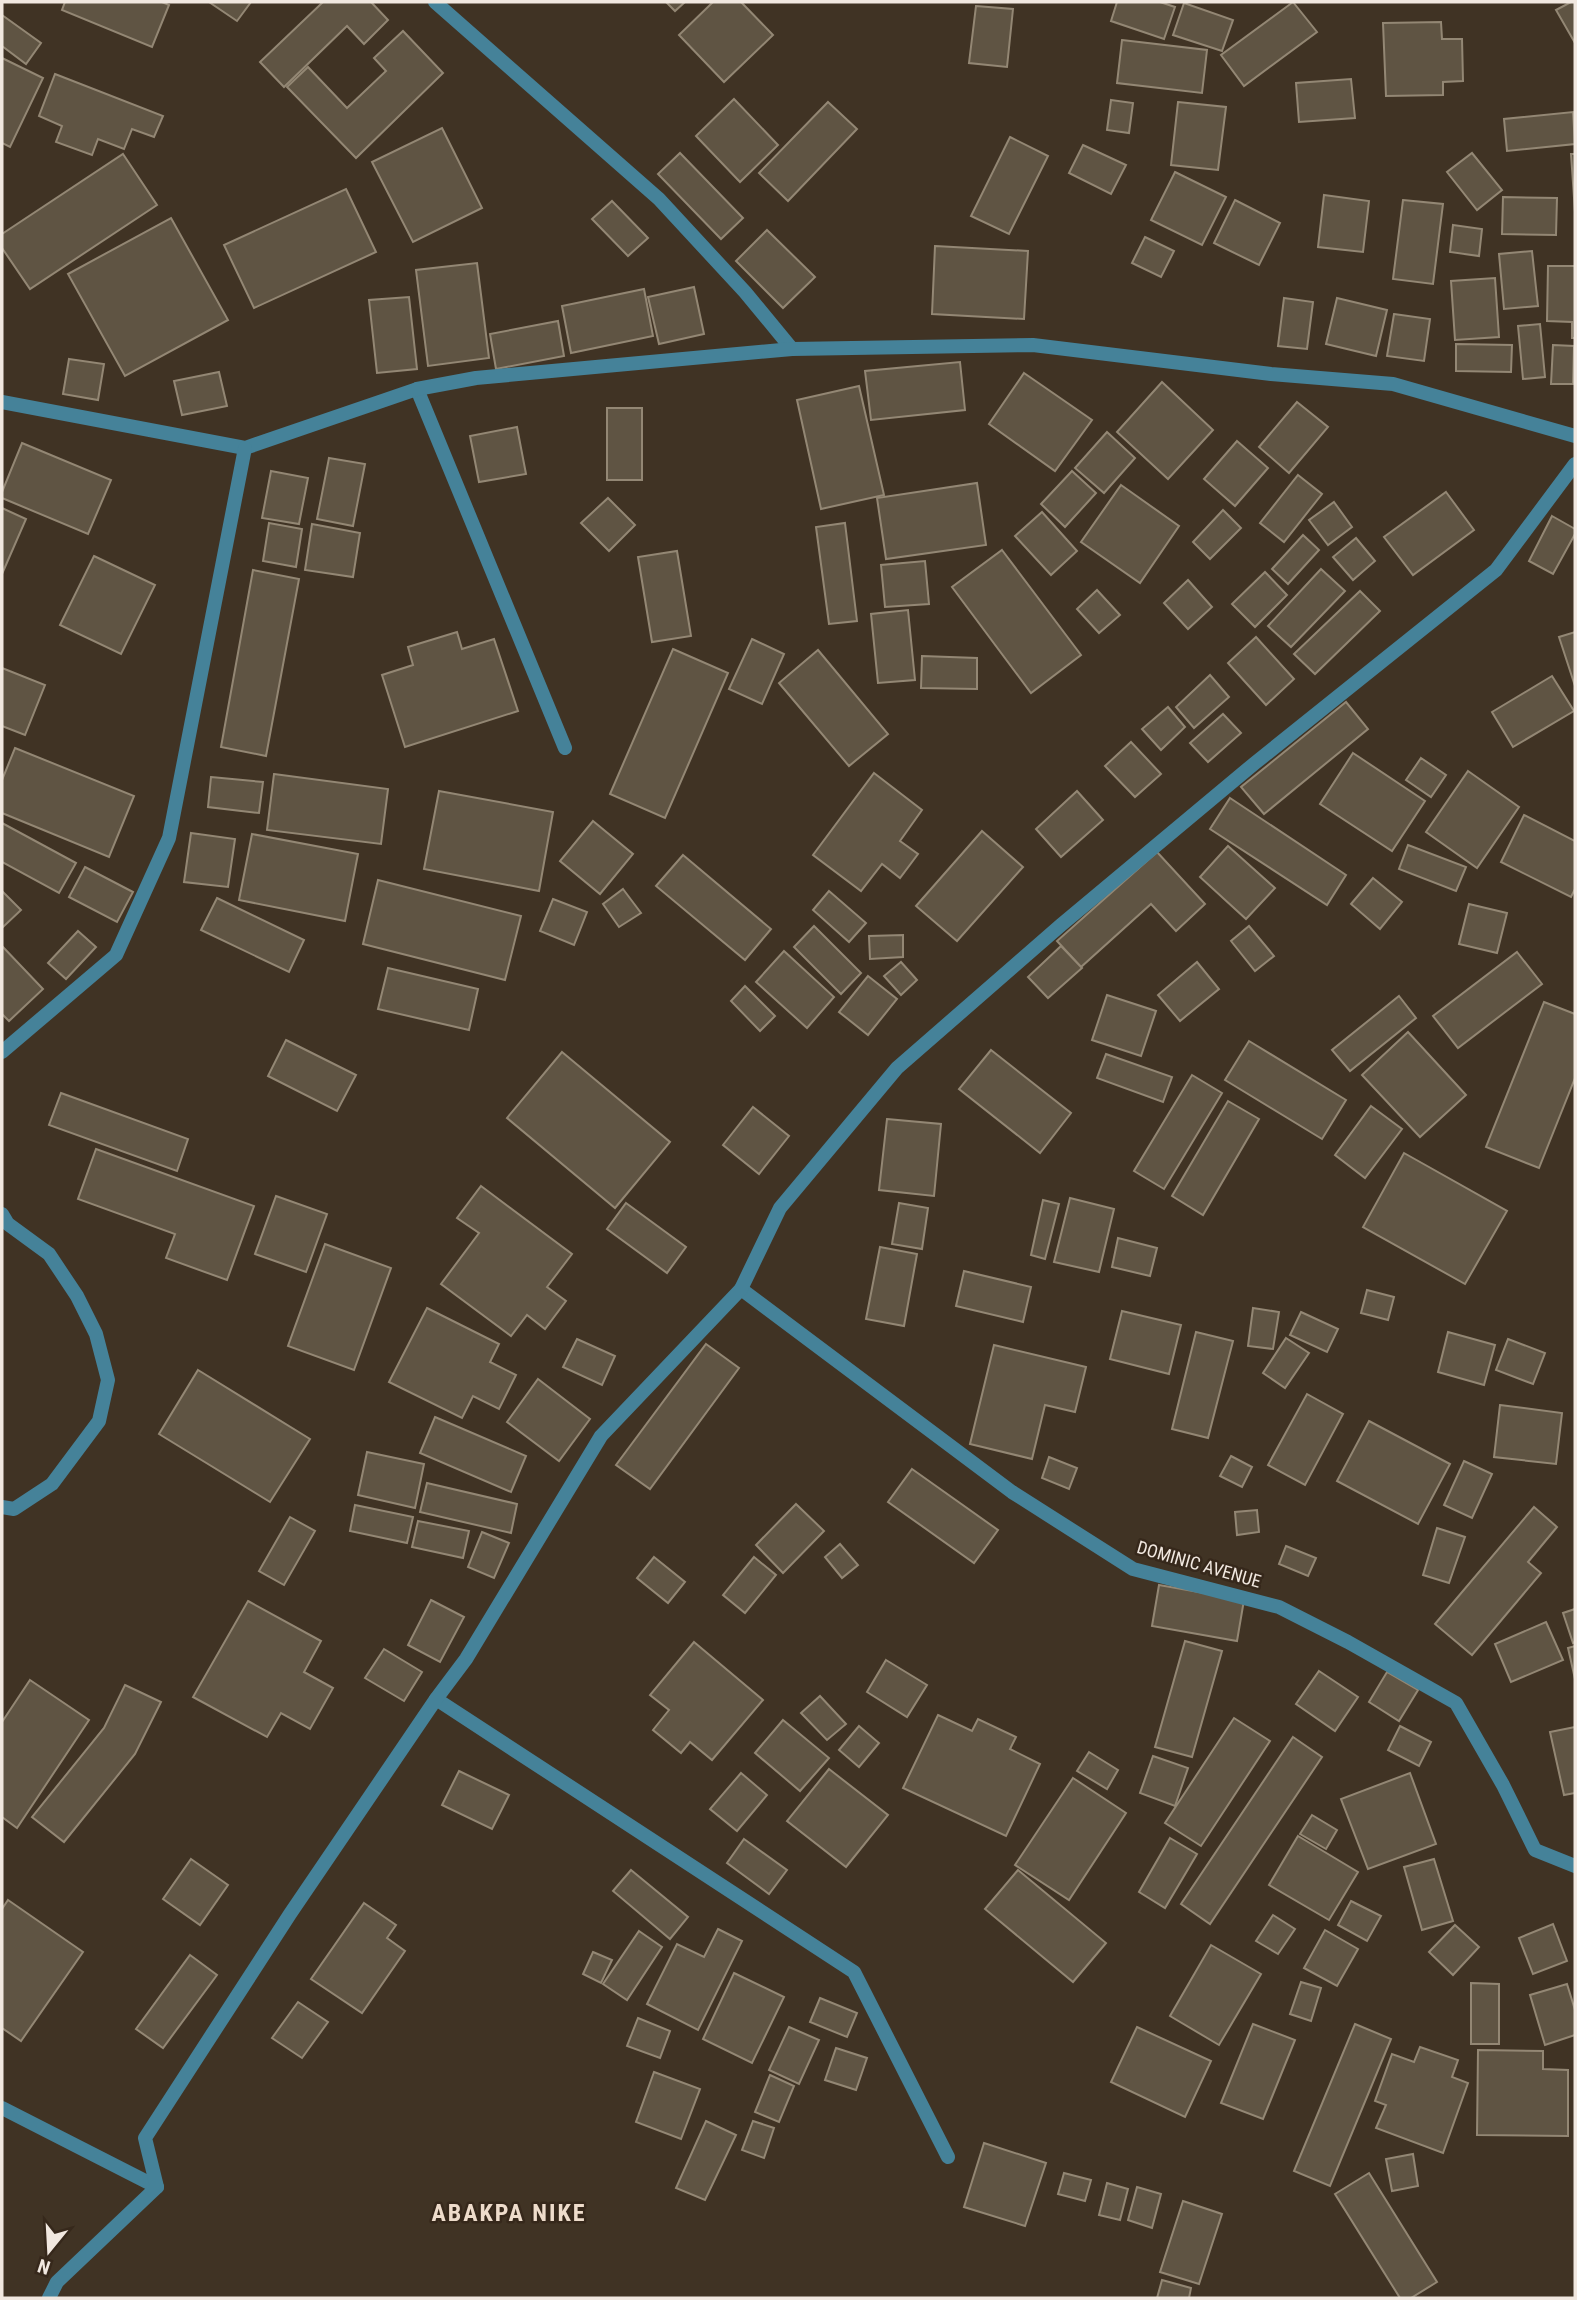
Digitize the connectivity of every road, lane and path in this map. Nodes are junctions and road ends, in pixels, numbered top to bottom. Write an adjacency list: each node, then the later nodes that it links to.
1 (435, 2): 2 (street)
2 (792, 349): 3 (street); 5 (street)
3 (417, 390): 6 (street); 8 (street)
4 (2, 402): 6 (street)
5 (1575, 436)
6 (246, 448): 9 (street)
7 (1575, 464): 11 (street)
8 (565, 748)
9 (2, 1052)
10 (2, 1214): 12 (street)
11 (741, 1289): 13 (street); 14 (street, DOMINIC AVENUE)
12 (2, 1507)
13 (436, 1699): 16 (street); 17 (street)
14 (1575, 1866)
15 (2, 2108): 17 (street)
16 (948, 2157)
17 (157, 2187): 18 (street)
18 (49, 2298)

